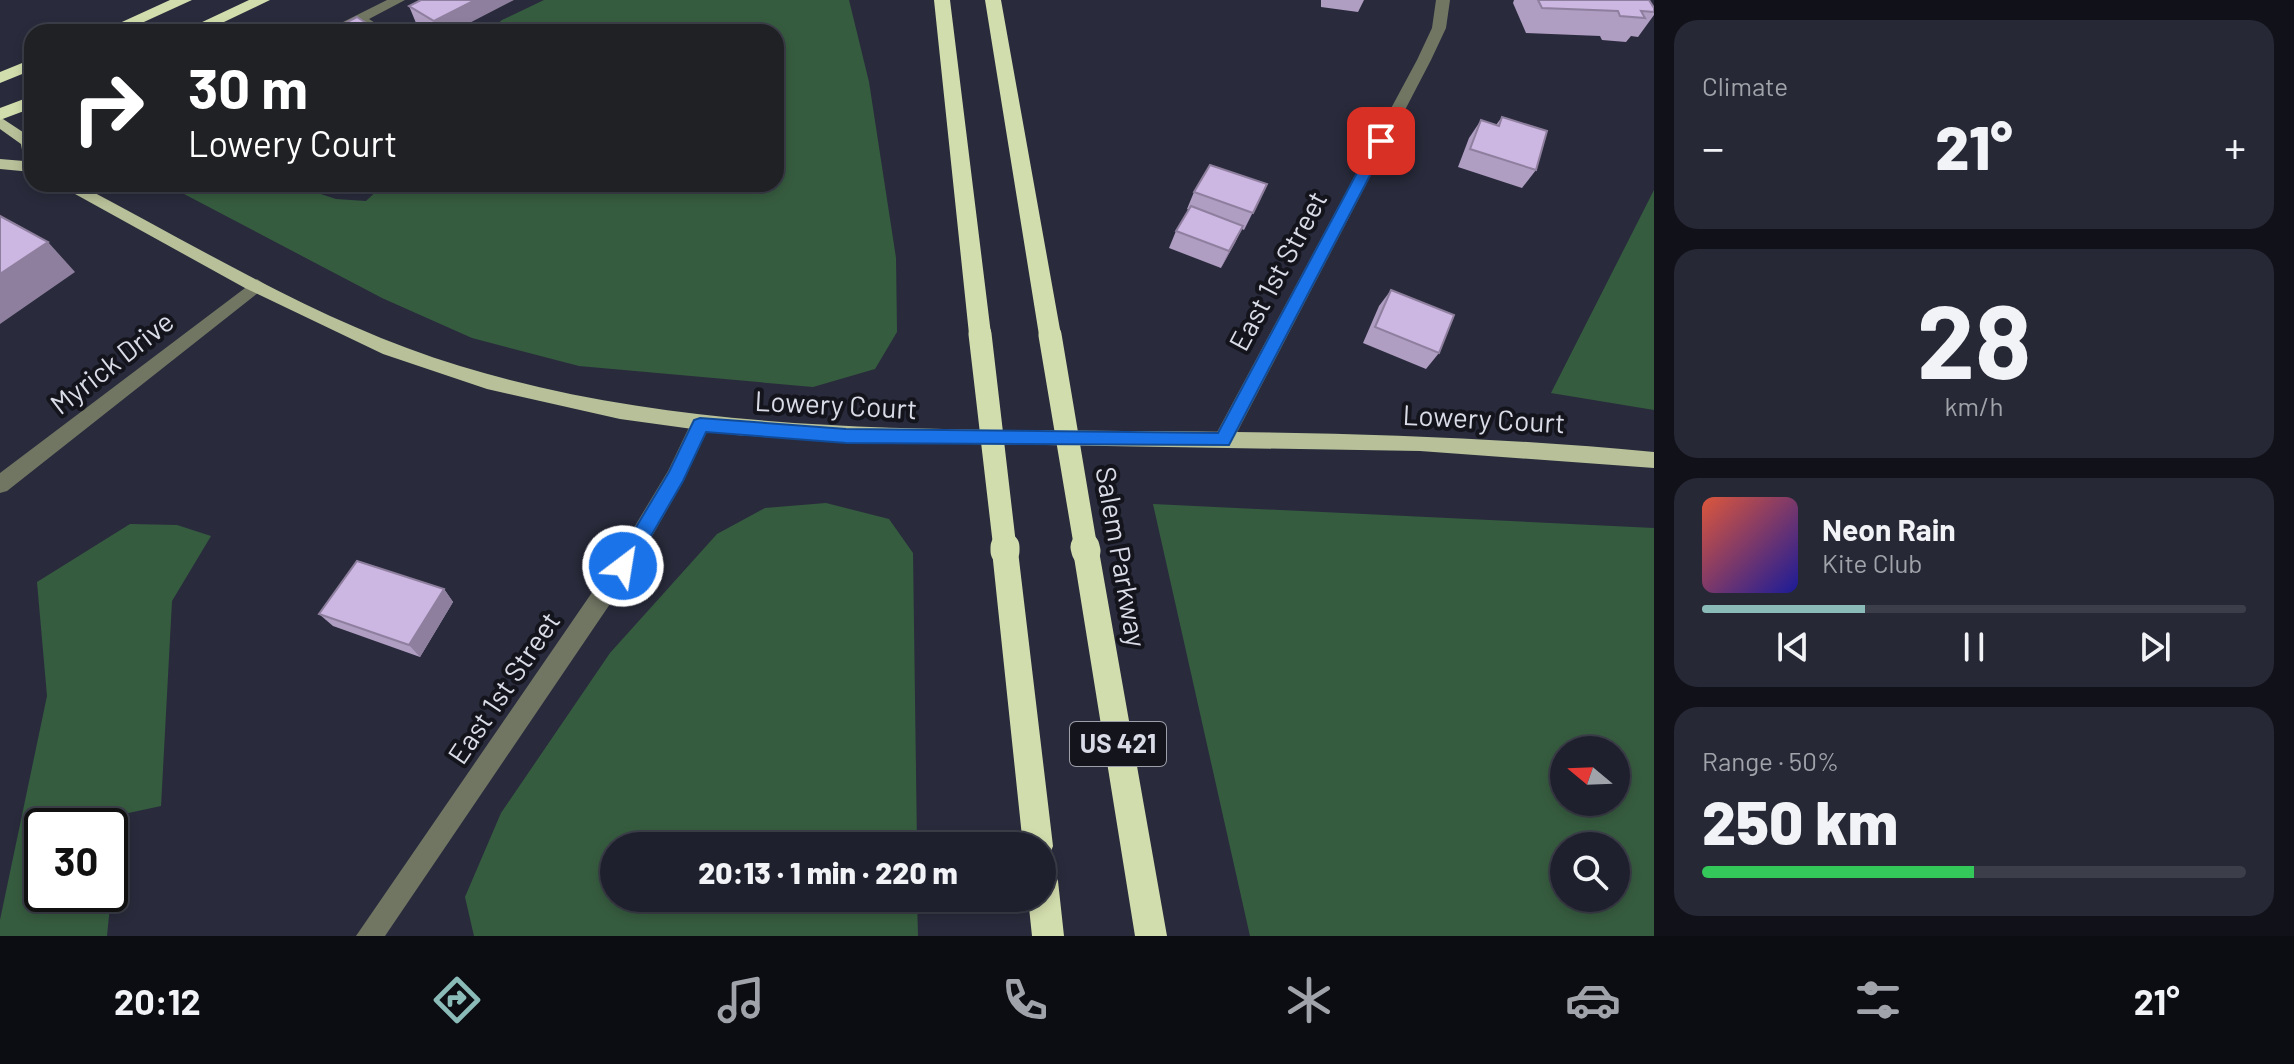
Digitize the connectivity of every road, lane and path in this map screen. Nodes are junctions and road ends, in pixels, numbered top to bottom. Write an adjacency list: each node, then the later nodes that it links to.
1 (184, 0): 8 (highway)
2 (262, 0): 9 (highway)
3 (398, 0): 7 (street)
4 (942, 0): 26 (highway, US 421, bridge)
5 (993, 0): 30 (highway, Salem Parkway / US 421, bridge)
6 (1443, 0): 23 (street, East 1st Street)
7 (359, 18): 10 (street); 11 (street)
8 (127, 24)
9 (207, 24)
10 (347, 24)
11 (369, 24)
12 (24, 68): 13 (highway)
13 (0, 78)
14 (24, 104): 15 (highway)
15 (0, 115)
16 (0, 122): 17 (main road)
17 (24, 139)
18 (0, 164): 19 (main road)
19 (24, 166)
20 (80, 192): 21 (main road, Lowery Court)
21 (257, 285): 22 (main road, Lowery Court); 25 (street, Myrick Drive)
22 (700, 425): 23 (main road, Lowery Court); 28 (street, East 1st Street)
23 (1223, 440): 24 (main road, Lowery Court)
24 (1654, 460)
25 (0, 485)
26 (1036, 832)
27 (1045, 912): 29 (highway)
28 (369, 936)
29 (1048, 936)
30 (1151, 936)

